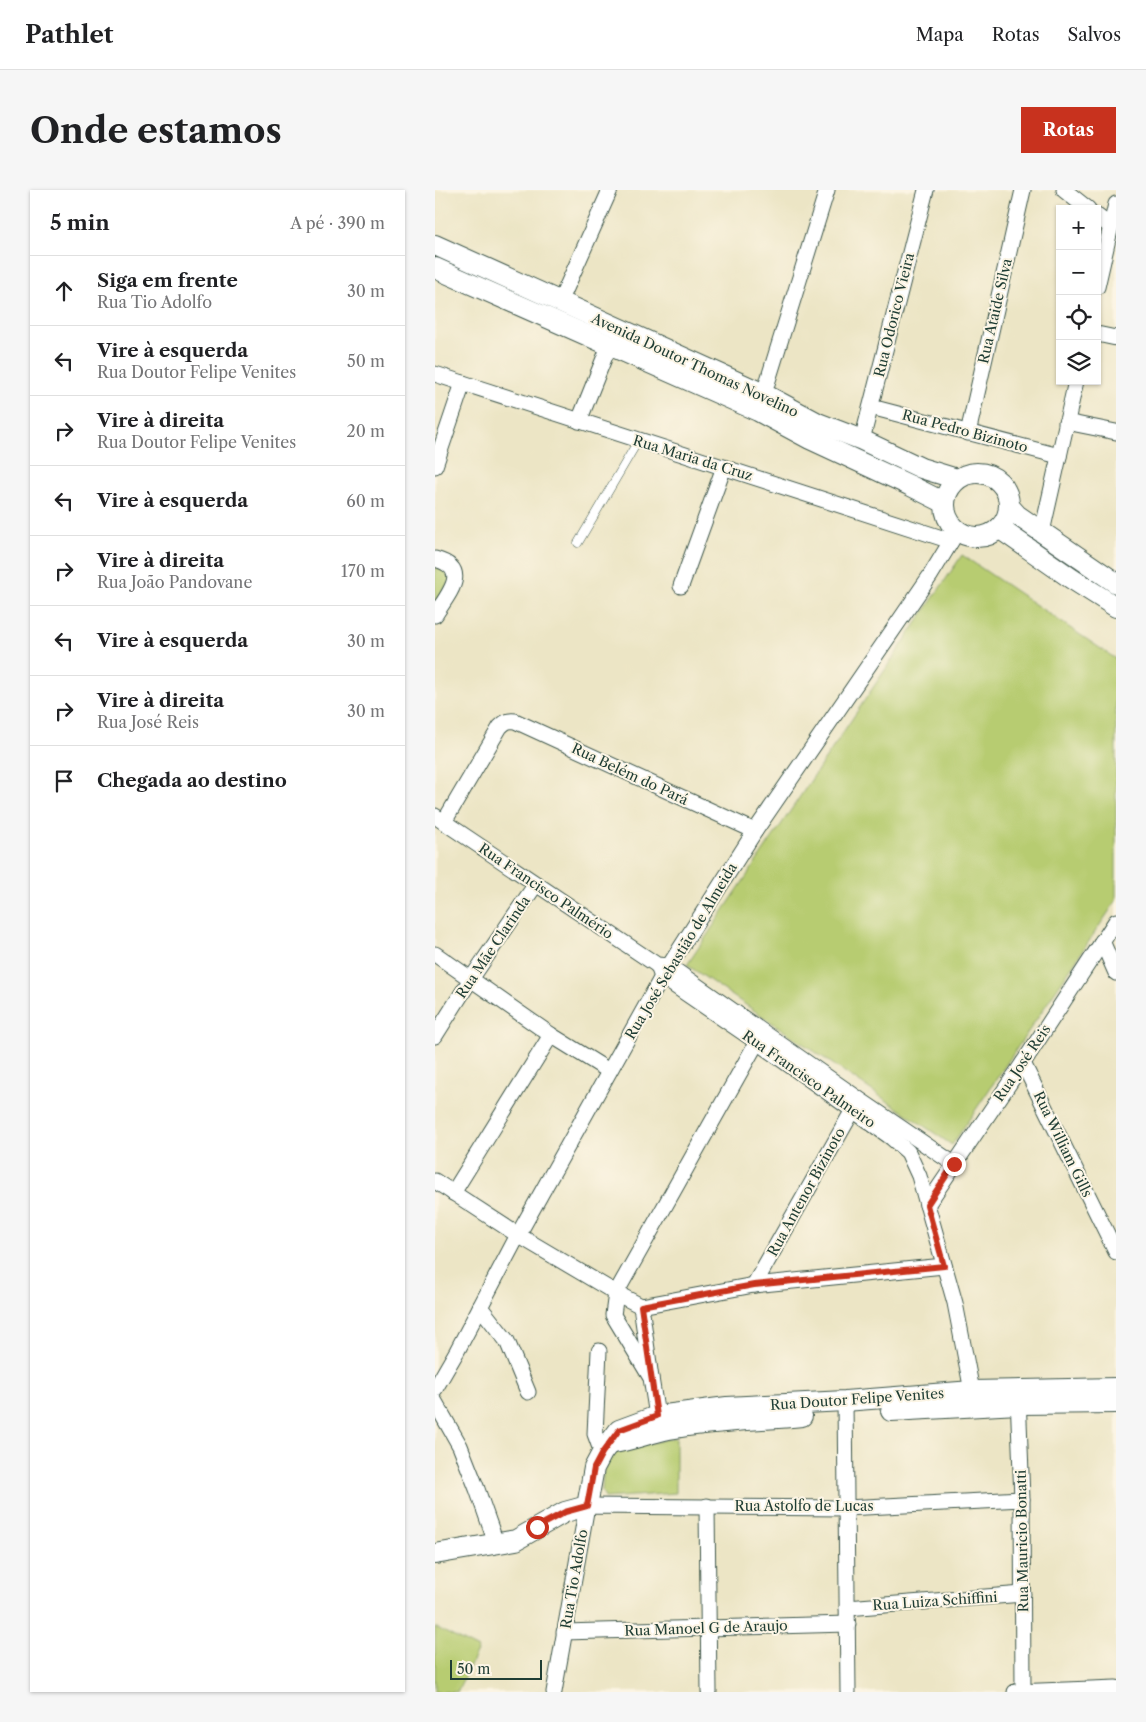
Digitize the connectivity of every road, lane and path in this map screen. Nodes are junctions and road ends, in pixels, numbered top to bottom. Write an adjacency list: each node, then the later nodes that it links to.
1 (610, 190): 13 (street)
2 (827, 190): 20 (street)
3 (926, 190): 21 (street, Rua Odorico Vieira)
4 (1023, 190): 25 (street, Rua Ataide Silva)
5 (1064, 190): 7 (street)
6 (1116, 204): 9 (street)
7 (1083, 205)
8 (1101, 219): 9 (street)
9 (1111, 227): 12 (street)
10 (435, 245): 13 (main road, Avenida Doutor Thomas Novelino)
11 (435, 268): 16 (main road, Avenida Doutor Thomas Novelino)
12 (1101, 270)
13 (560, 302): 20 (main road, Avenida Doutor Thomas Novelino)
14 (1101, 335): 15 (street)
15 (1116, 338)
16 (609, 346): 20 (main road, Avenida Doutor Thomas Novelino); 22 (street)
17 (435, 374): 18 (street, Rua Maria da Cruz)
18 (463, 383): 22 (street, Rua Maria da Cruz); 29 (street)
19 (1075, 385): 23 (street)
20 (761, 403): 26 (main road, Avenida Doutor Thomas Novelino); 32 (main road, Avenida Doutor Thomas Novelino)
21 (871, 407): 25 (street, Rua Pedro Bizinoto); 26 (street, Rua Odorico Vieira)
22 (579, 421): 27 (street, Rua Maria da Cruz)
23 (1067, 422): 24 (street); 28 (street)
24 (1116, 432)
25 (968, 433): 28 (street, Rua Pedro Bizinoto)
26 (862, 440): 31 (main road, Avenida Doutor Thomas Novelino)
27 (638, 441): 30 (street, Rua Maria da Cruz); 37 (lane)
28 (1059, 456): 35 (street)
29 (435, 466)
30 (724, 467): 36 (street, Rua Maria da Cruz); 40 (street)
31 (957, 479): 32 (main road); 33 (main road)
32 (945, 504): 36 (main road)
33 (1009, 506): 34 (main road); 35 (main road)
34 (999, 528): 36 (main road); 41 (main road)
35 (1042, 532): 39 (main road)
36 (954, 536): 44 (street, Rua José Sebastião de Almeida)
37 (579, 543)
38 (435, 559): 42 (street)
39 (1116, 583)
40 (681, 586)
41 (1116, 607)
42 (435, 615)
43 (440, 819): 44 (street, Rua Belém do Pará); 45 (street, Rua Francisco Palmério)
44 (755, 831): 49 (street, Rua José Sebastião de Almeida)
45 (536, 884): 49 (street, Rua Francisco Palmério); 51 (street, Rua Mãe Clarinda)
46 (1116, 921): 47 (street, Rua José Reis)
47 (1102, 941): 50 (street); 55 (street, Rua José Reis)
48 (435, 954): 51 (street)
49 (663, 970): 54 (street, Rua Francisco Palmeiro); 56 (street, Rua José Sebastião de Almeida)
50 (1116, 973)
51 (471, 979): 52 (street); 53 (street, Rua Mãe Clarinda)
52 (551, 1034): 56 (street); 62 (street)
53 (435, 1036)
54 (760, 1037): 57 (street, Rua Francisco Palmeiro); 69 (street)
55 (1023, 1063): 60 (street, Rua José Reis); 64 (street, Rua William Gills)
56 (609, 1071): 65 (street, Rua José Sebastião de Almeida)
57 (856, 1105): 58 (street, Rua Francisco Palmeiro); 59 (street, Rua Francisco Palmeiro); 68 (street, Rua Antenor Bizinoto)
58 (918, 1140): 59 (street); 60 (street, Rua Francisco Palmeiro)
59 (908, 1152): 63 (street, Rua Francisco Palmeiro)
60 (954, 1164): 63 (street, Rua José Reis)
61 (435, 1181): 62 (street)
62 (453, 1193): 65 (street)
63 (927, 1205): 67 (street, Rua Francisco Palmeiro)
64 (1111, 1230): 66 (street, Rua William Gills)
65 (518, 1235): 69 (street); 71 (street, Rua José Sebastião de Almeida)
66 (1116, 1252)
67 (944, 1266): 68 (street); 76 (street, Rua Francisco Palmeiro)
68 (754, 1285): 70 (street)
69 (616, 1293): 70 (street); 73 (street)
70 (641, 1306): 73 (street)
71 (480, 1307): 75 (street, Rua José Sebastião de Almeida); 77 (street)
72 (599, 1351): 83 (street)
73 (651, 1378): 82 (street)
74 (1116, 1388): 78 (main road, Rua Doutor Felipe Venites)
75 (435, 1389)
76 (972, 1391): 78 (main road, Rua Doutor Felipe Venites); 81 (main road, Rua Doutor Felipe Venites)
77 (528, 1392)
78 (1018, 1398): 80 (main road, Rua Doutor Felipe Venites); 81 (main road, Rua Doutor Felipe Venites); 84 (street, Rua Mauricio Bonatti)
79 (435, 1402): 88 (street)
80 (1116, 1403)
81 (845, 1407): 82 (main road, Rua Doutor Felipe Venites); 83 (main road, Rua Doutor Felipe Venites); 87 (street)
82 (657, 1416): 83 (main road, Rua Doutor Felipe Venites)
83 (606, 1448): 85 (main road, Rua Doutor Felipe Venites)
84 (1022, 1499): 87 (street, Rua Astolfo de Lucas); 90 (street, Rua Mauricio Bonatti)
85 (587, 1506): 86 (street, Rua Astolfo de Lucas); 88 (main road, Rua Tio Adolfo); 94 (street, Rua Tio Adolfo)
86 (707, 1506): 87 (street, Rua Astolfo de Lucas); 93 (street)
87 (846, 1508): 91 (street)
88 (496, 1543): 89 (main road, Rua Tio Adolfo)
89 (435, 1554)
90 (1023, 1594): 91 (street, Rua Luiza Schiffini); 100 (street, Rua Mauricio Bonatti)
91 (847, 1608): 92 (street)
92 (847, 1624): 93 (street, Rua Manoel G de Araujo); 98 (street)
93 (709, 1629): 94 (street, Rua Manoel G de Araujo); 97 (street)
94 (564, 1632): 96 (street, Rua Tio Adolfo)
95 (1116, 1688): 100 (street)
96 (554, 1692)
97 (709, 1692)
98 (849, 1692)
99 (1015, 1692): 100 (street)
100 (1023, 1692)

